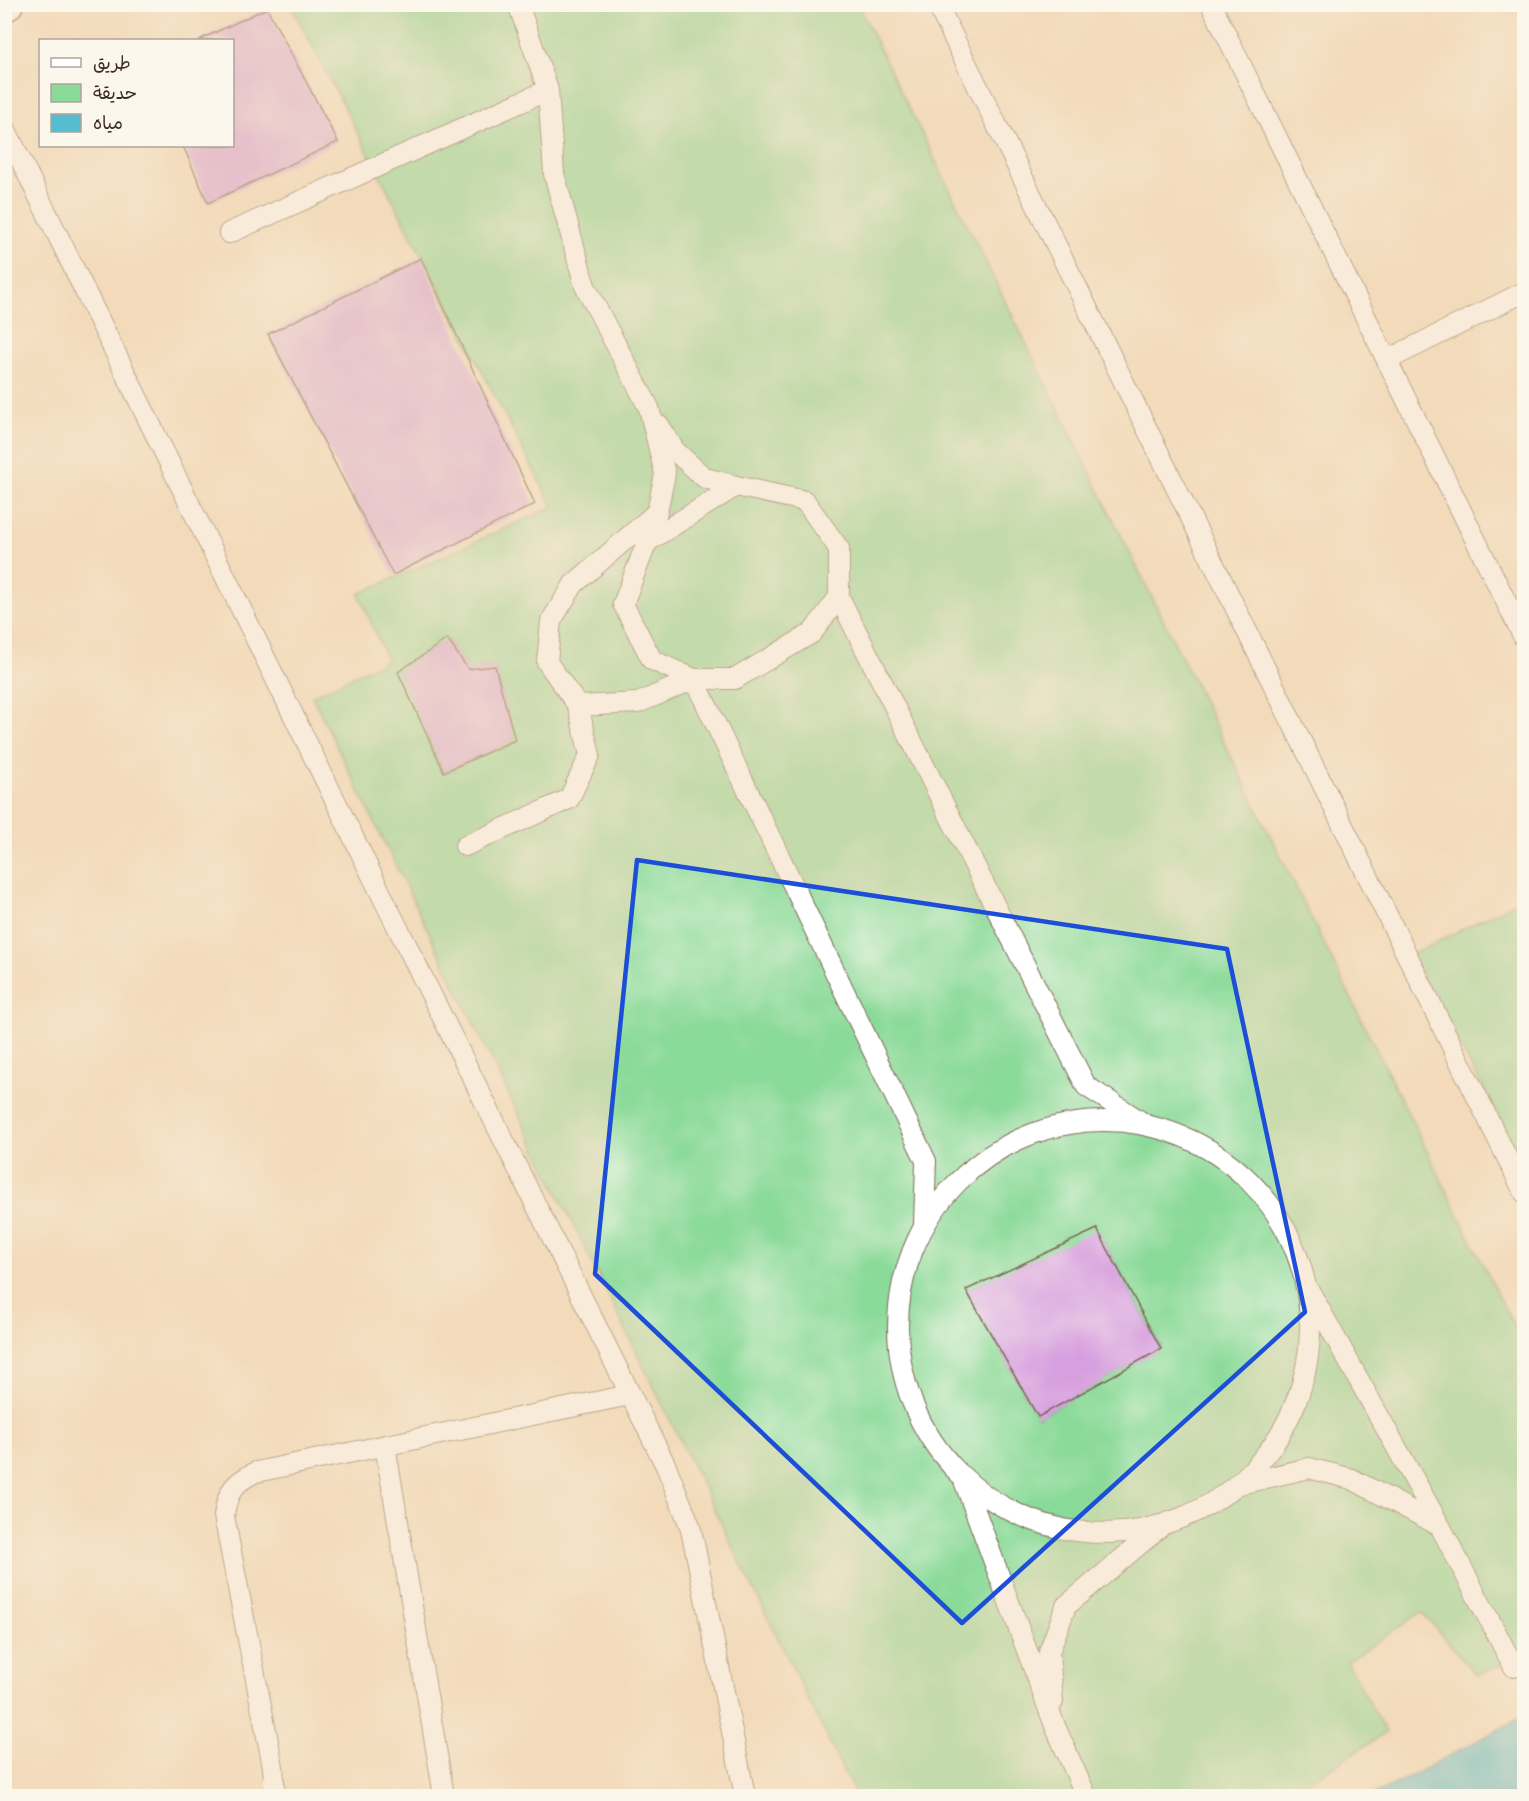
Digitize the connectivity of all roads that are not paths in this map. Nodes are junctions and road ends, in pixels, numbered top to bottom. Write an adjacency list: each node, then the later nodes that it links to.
1 (518, 4): 4 (lane)
2 (937, 4): 19 (lane)
3 (1211, 4): 8 (lane)
4 (548, 90): 6 (lane); 9 (lane)
5 (4, 126): 22 (lane)
6 (229, 233)
7 (1524, 292): 8 (lane)
8 (1387, 360): 14 (lane)
9 (648, 408): 10 (lane); 11 (lane)
10 (736, 486): 12 (lane); 13 (lane)
11 (657, 512): 12 (lane); 16 (lane)
12 (647, 542): 15 (lane)
13 (839, 597): 15 (lane); 18 (lane)
14 (1524, 638)
15 (694, 679): 16 (lane); 20 (lane)
16 (578, 706): 17 (lane)
17 (465, 846)
18 (1143, 1123): 20 (lane); 21 (lane)
19 (1524, 1192)
20 (924, 1224): 24 (lane)
21 (1309, 1289): 25 (lane); 26 (lane)
22 (630, 1395): 23 (lane); 32 (lane)
23 (385, 1445): 30 (lane); 31 (lane)
24 (964, 1480): 27 (lane); 29 (lane)
25 (1240, 1484): 26 (lane); 27 (lane)
26 (1440, 1526): 28 (lane)
27 (1160, 1527): 29 (lane)
28 (1514, 1667)
29 (1055, 1726): 33 (lane)
30 (275, 1797)
31 (444, 1797)
32 (745, 1797)
33 (1086, 1797)

